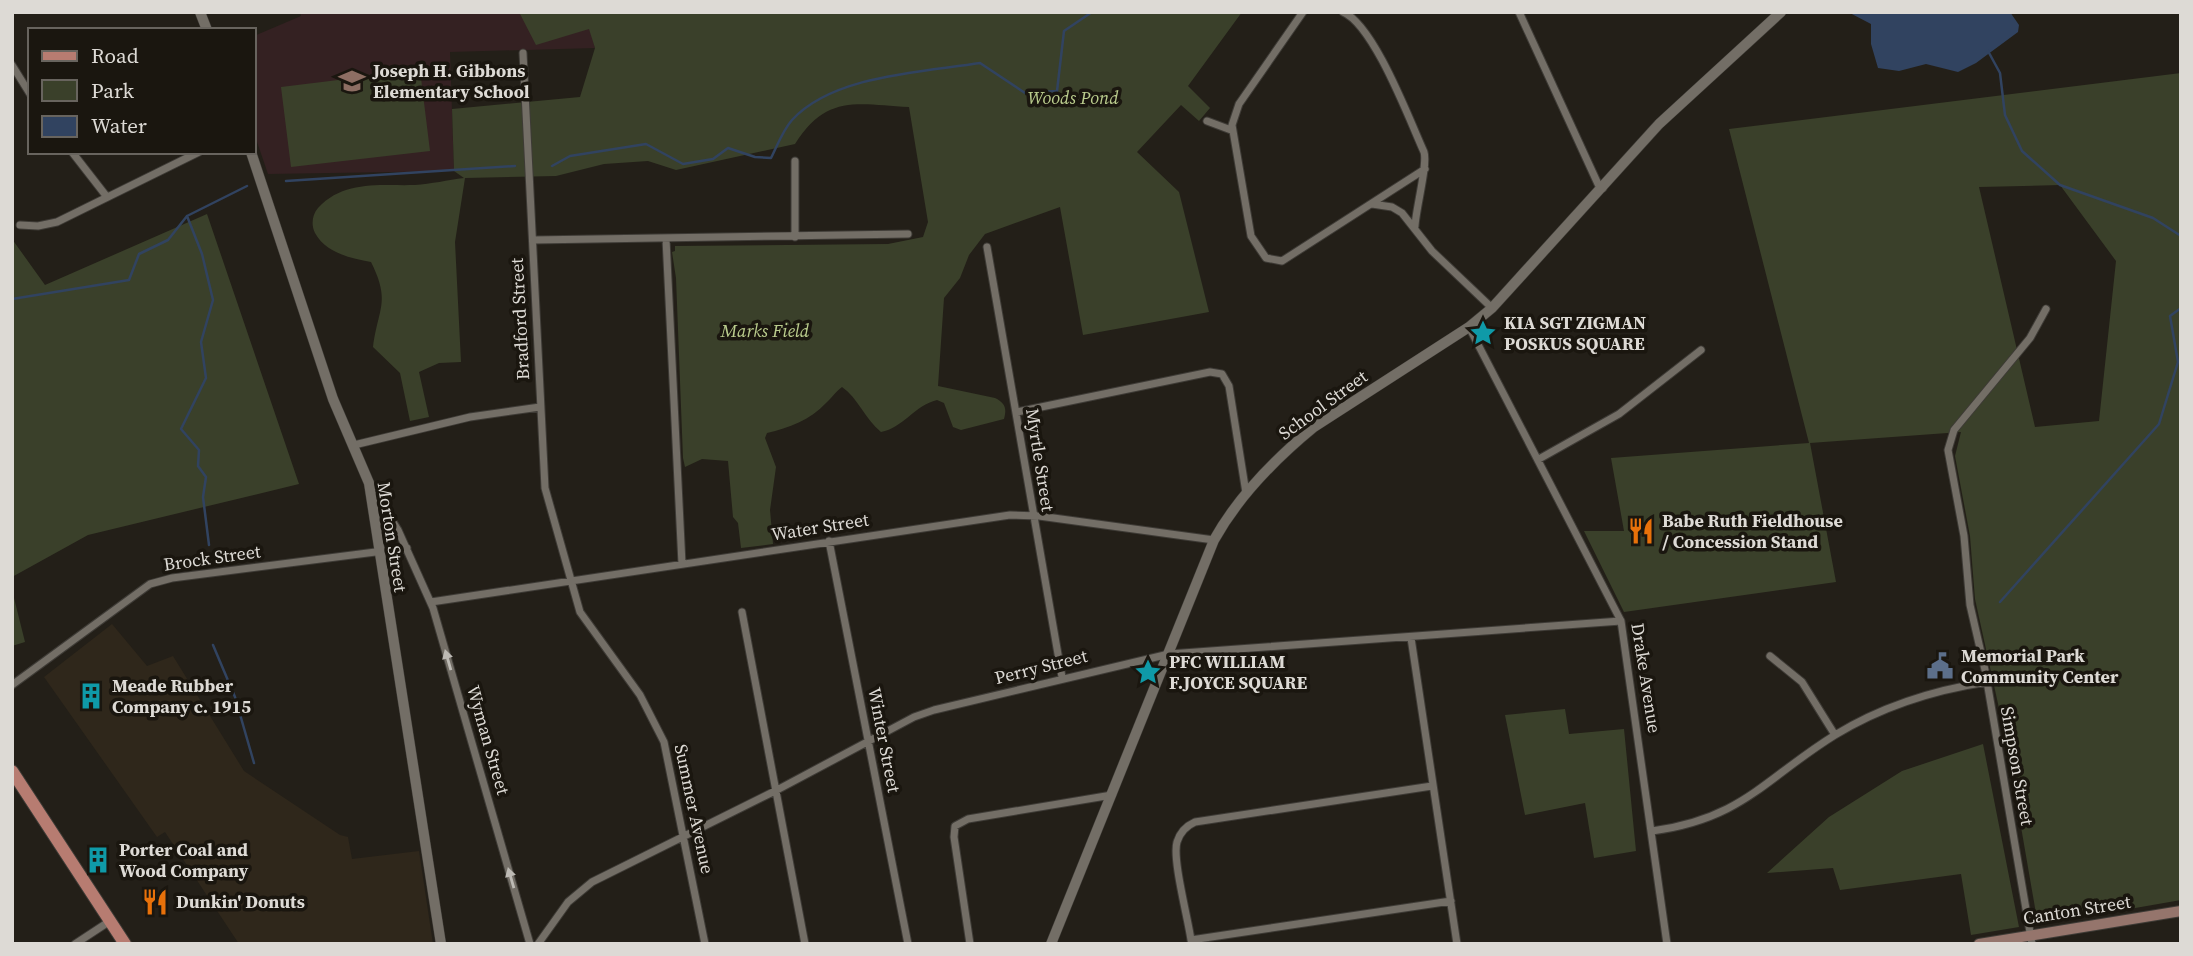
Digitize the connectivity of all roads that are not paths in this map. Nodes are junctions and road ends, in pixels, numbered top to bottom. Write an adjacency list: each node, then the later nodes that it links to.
1 (1303, 12): 9 (street)
2 (1343, 12): 14 (street)
3 (1519, 12): 15 (street)
4 (1781, 12): 15 (street, School Street)
5 (523, 53): 23 (street, Bradford Street)
6 (12, 65): 7 (street)
7 (28, 91)
8 (1207, 121): 9 (street)
9 (1231, 130): 17 (street)
10 (74, 154): 16 (street)
11 (195, 154): 16 (street)
12 (252, 154): 31 (street, Morton Street)
13 (795, 161): 21 (street)
14 (1425, 169): 17 (street); 19 (street)
15 (1603, 188): 25 (street, School Street)
16 (107, 197): 18 (street)
17 (1370, 204): 19 (street)
18 (20, 225)
19 (1415, 226): 25 (street)
20 (908, 234): 21 (street)
21 (795, 237): 22 (street)
22 (666, 239): 23 (street); 40 (street)
23 (533, 240): 29 (street, Bradford Street)
24 (987, 247): 30 (street, Myrtle Street)
25 (1492, 308): 27 (street, School Street)
26 (2046, 309): 49 (street, Simpson Street)
27 (1469, 327): 32 (street, Drake Avenue); 34 (street, School Street)
28 (1701, 350): 32 (street)
29 (540, 407): 31 (street); 41 (street, Bradford Street)
30 (1017, 412): 34 (street); 35 (street, Myrtle Street)
31 (354, 445): 33 (street, Morton Street)
32 (1539, 459): 44 (street, Drake Avenue)
33 (369, 483): 38 (street, Wyman Street); 39 (street, Morton Street)
34 (1246, 493): 36 (street, School Street)
35 (1032, 515): 36 (street, Water Street); 37 (street, Water Street); 48 (street, Myrtle Street)
36 (1214, 540): 46 (street, School Street)
37 (829, 541): 40 (street, Water Street); 52 (street, Winter Street)
38 (407, 548): 39 (street, Brock Street); 42 (street, Wyman Street)
39 (379, 552): 50 (street, Brock Street); 66 (street, Morton Street)
40 (682, 564): 41 (street, Water Street)
41 (570, 581): 42 (street, Water Street); 58 (street, Summer Avenue)
42 (431, 602): 67 (street, Wyman Street, one-way to 42)
43 (743, 612): 55 (street)
44 (1621, 621): 45 (street, Perry Street); 57 (street, Drake Avenue)
45 (1411, 638): 46 (street, Perry Street); 54 (street)
46 (1169, 654): 48 (street, Perry Street); 56 (street, School Street)
47 (1770, 656): 51 (street)
48 (1062, 677): 52 (street, Perry Street)
49 (1987, 682): 51 (street); 62 (street, Simpson Street)
50 (12, 685)
51 (1835, 735): 57 (street)
52 (868, 742): 55 (street, Perry Street); 71 (street, Winter Street)
53 (12, 771): 61 (main road)
54 (1432, 786): 59 (street); 63 (street)
55 (777, 790): 58 (street, Perry Street); 70 (street)
56 (1113, 795): 72 (street); 73 (street, School Street)
57 (1652, 831): 75 (street, Drake Avenue)
58 (683, 835): 68 (street, Perry Street); 69 (street, Summer Avenue)
59 (1451, 901): 63 (street); 74 (street)
60 (2181, 911): 62 (main road, Canton Street)
61 (110, 921): 64 (street); 65 (main road)
62 (2031, 939): 76 (main road, Canton Street)
63 (1192, 942)
64 (75, 944)
65 (125, 944)
66 (441, 944)
67 (530, 944)
68 (538, 944)
69 (705, 944)
70 (806, 944)
71 (908, 944)
72 (970, 944)
73 (1051, 944)
74 (1457, 944)
75 (1667, 944)
76 (1979, 944)

